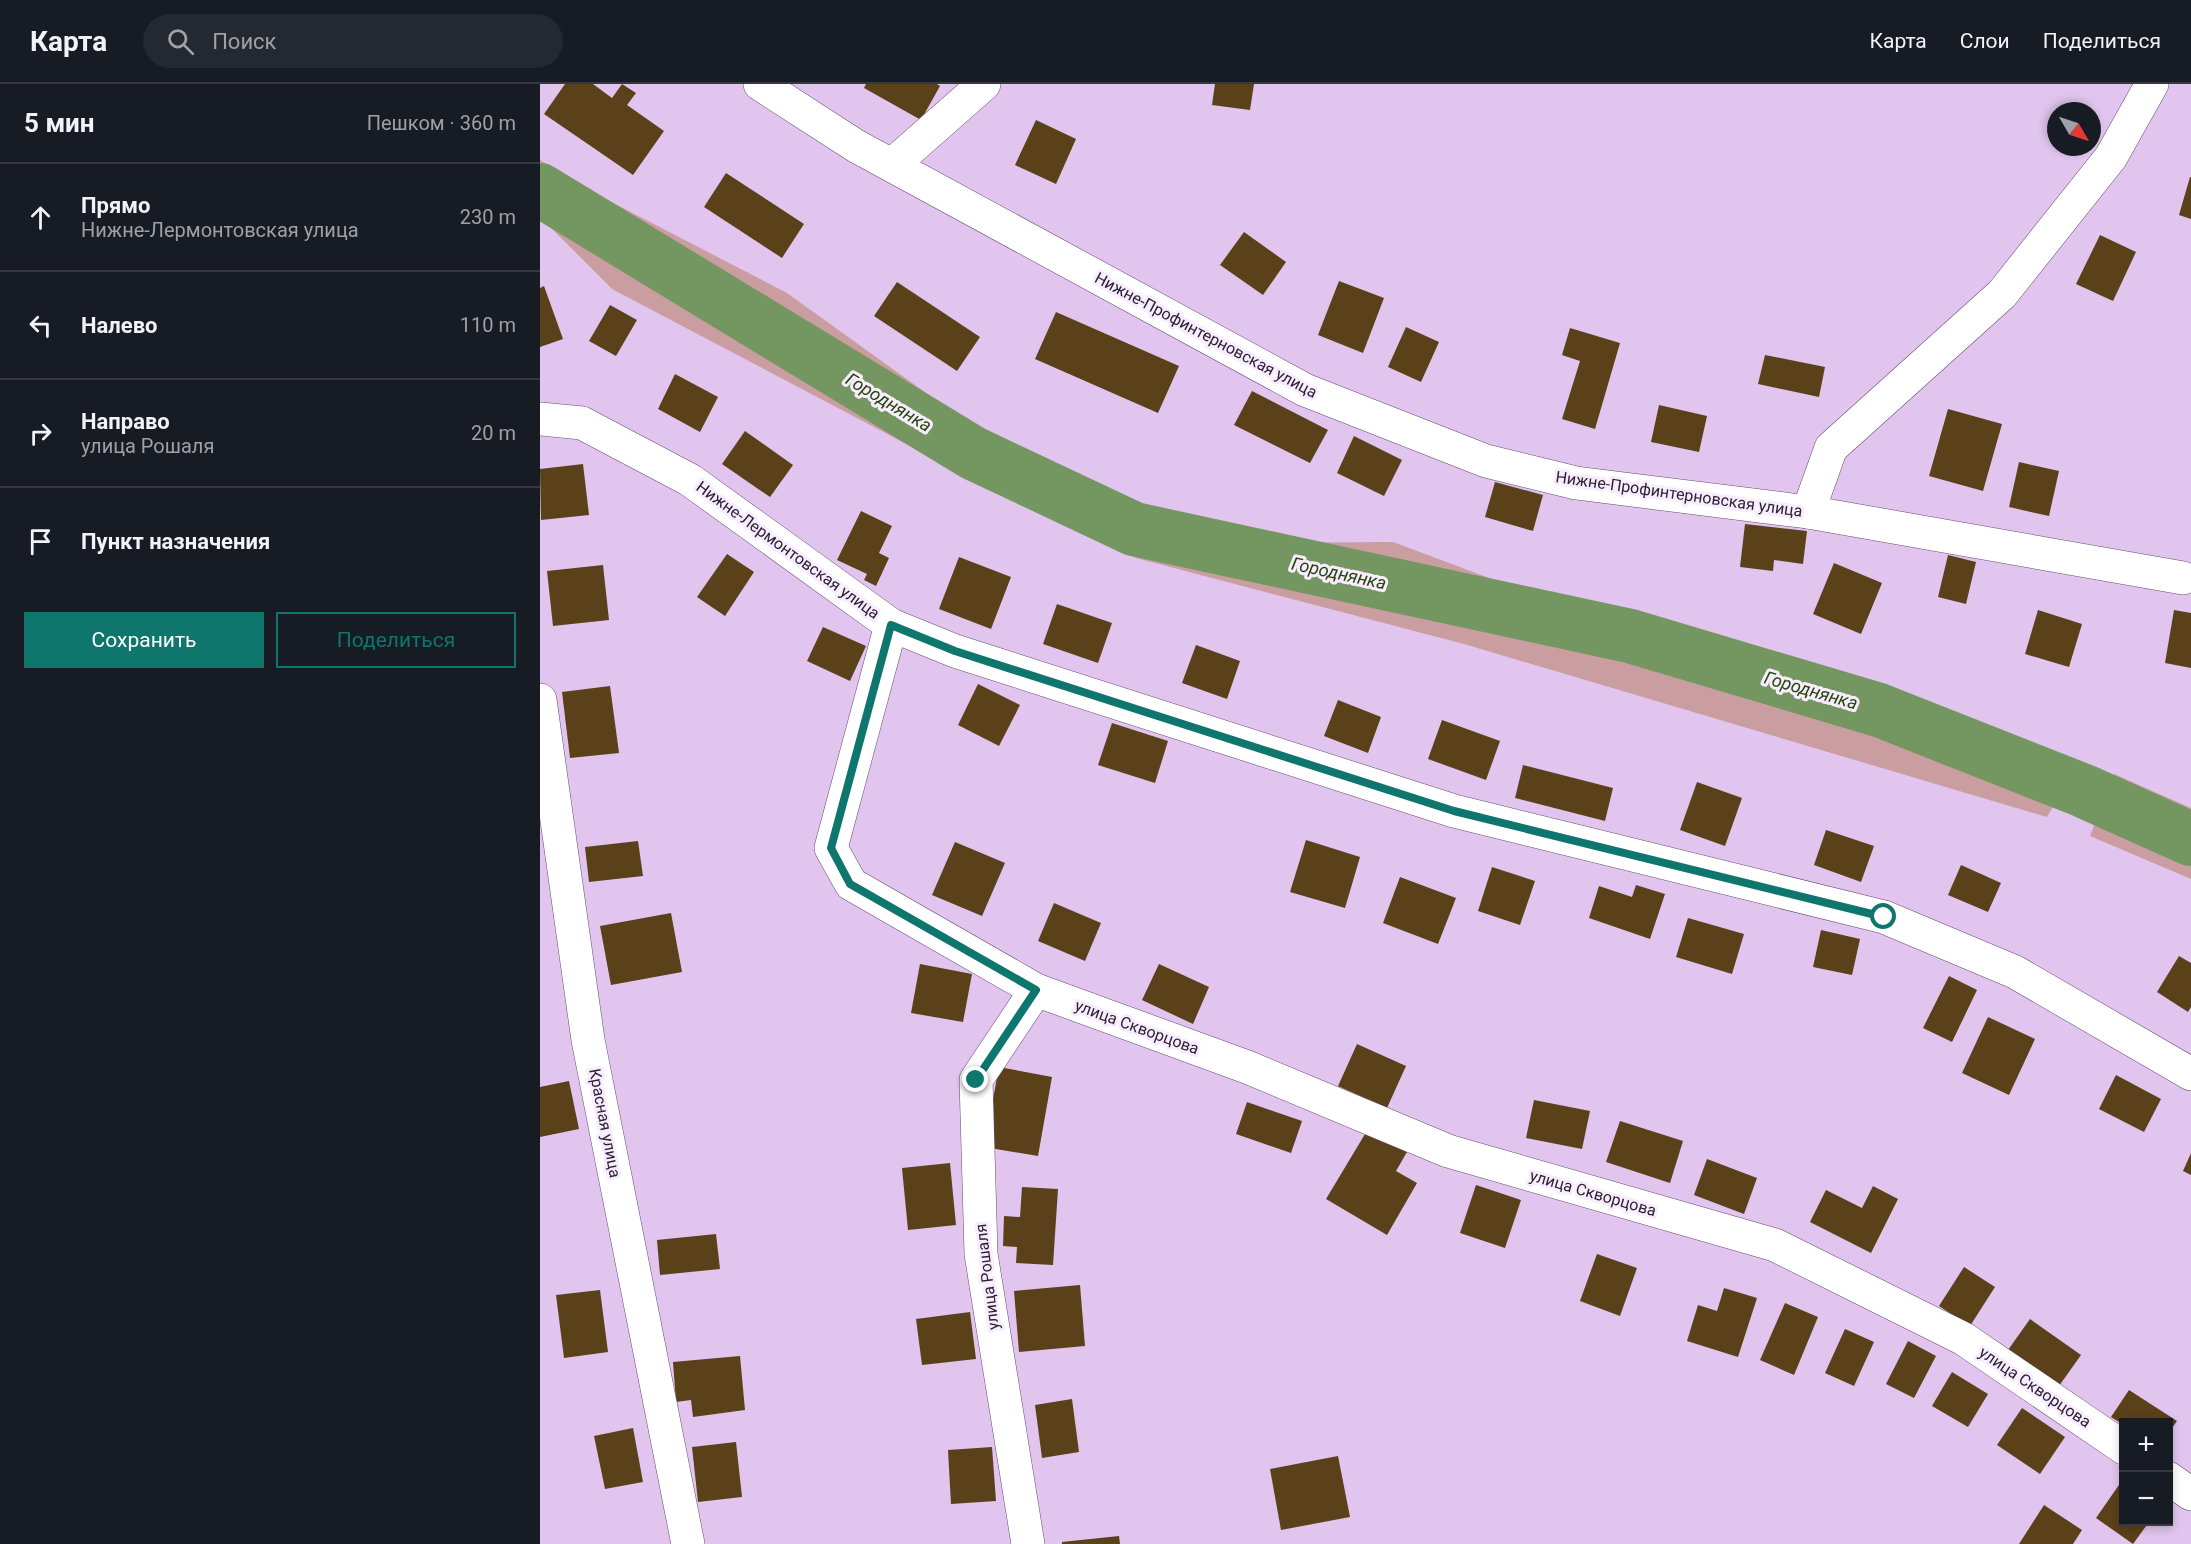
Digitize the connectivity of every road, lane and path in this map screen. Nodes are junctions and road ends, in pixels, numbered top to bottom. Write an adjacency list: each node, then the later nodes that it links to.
1 (760, 84): 4 (street, Нижне-Профинтерновская улица)
2 (984, 84): 4 (street)
3 (2152, 84): 6 (street)
4 (892, 165): 6 (street, Нижне-Профинтерновская улица)
5 (540, 419): 8 (street, Нижне-Лермонтовская улица)
6 (1808, 513): 7 (street, Нижне-Профинтерновская улица)
7 (2183, 578)
8 (891, 625): 10 (street, улица Скворцова); 11 (street, Нижне-Лермонтовская улица)
9 (540, 700): 15 (street, Красная улица)
10 (1036, 990): 12 (street, улица Скворцова); 16 (street, улица Рошаля)
11 (2191, 1074)
12 (2119, 1445)
13 (2173, 1481): 14 (street)
14 (2191, 1494)
15 (688, 1544)
16 (1028, 1544)

